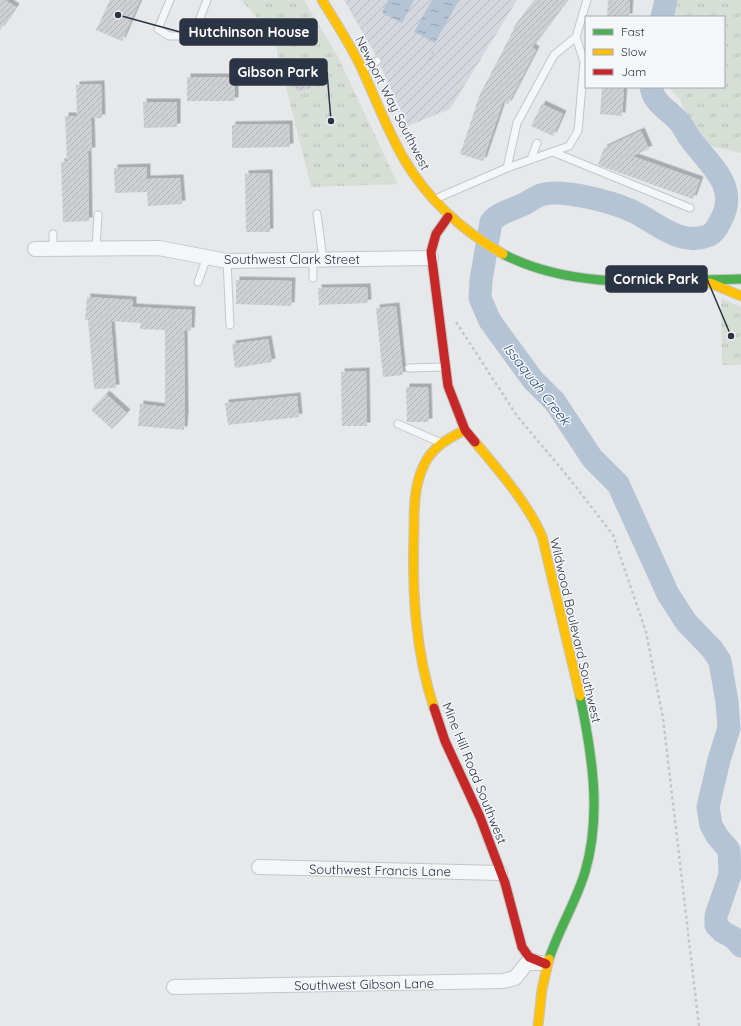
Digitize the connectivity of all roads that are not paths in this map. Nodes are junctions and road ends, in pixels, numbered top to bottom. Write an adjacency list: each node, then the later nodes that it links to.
1 (170, 0): 2 (lane)
2 (207, 0)
3 (322, 0): 7 (street, Newport Way Southwest)
4 (587, 0): 5 (lane)
5 (576, 38): 9 (lane); 11 (lane)
6 (377, 61): 7 (lane)
7 (363, 69): 12 (street, Newport Way Southwest)
8 (537, 143): 10 (lane)
9 (553, 152): 10 (lane); 13 (lane)
10 (531, 159): 11 (lane)
11 (507, 168): 12 (lane)
12 (432, 200): 16 (street, Newport Way Southwest)
13 (690, 208)
14 (317, 214): 23 (lane)
15 (98, 215): 18 (lane)
16 (448, 217): 22 (street, Wildwood Boulevard Southwest); 26 (street, Newport Way Southwest)
17 (53, 234): 20 (lane)
18 (96, 248): 20 (street, Southwest Clark Street); 21 (street, Southwest Clark Street)
19 (35, 249): 20 (street, Southwest Clark Street)
20 (53, 249)
21 (207, 257): 24 (street, Southwest Clark Street); 28 (lane)
22 (431, 258): 23 (street, Southwest Clark Street); 31 (street, Wildwood Boulevard Southwest)
23 (318, 259): 24 (street, Southwest Clark Street); 25 (lane)
24 (227, 261): 30 (lane)
25 (313, 278)
26 (700, 279): 27 (street, Newport Way Southwest); 29 (street)
27 (741, 279)
28 (198, 282)
29 (741, 296)
30 (230, 325)
31 (445, 367): 32 (lane); 34 (street, Wildwood Boulevard Southwest)
32 (409, 368)
33 (398, 424): 35 (lane)
34 (465, 430): 35 (street, Mine Hill Road Southwest); 38 (street, Wildwood Boulevard Southwest)
35 (441, 443): 37 (street, Mine Hill Road Southwest)
36 (259, 867): 37 (street, Southwest Francis Lane)
37 (500, 873): 38 (street, Mine Hill Road Southwest)
38 (546, 964): 39 (street, Southwest Gibson Lane); 40 (street, Wildwood Boulevard Southwest)
39 (174, 987)
40 (538, 1026)

